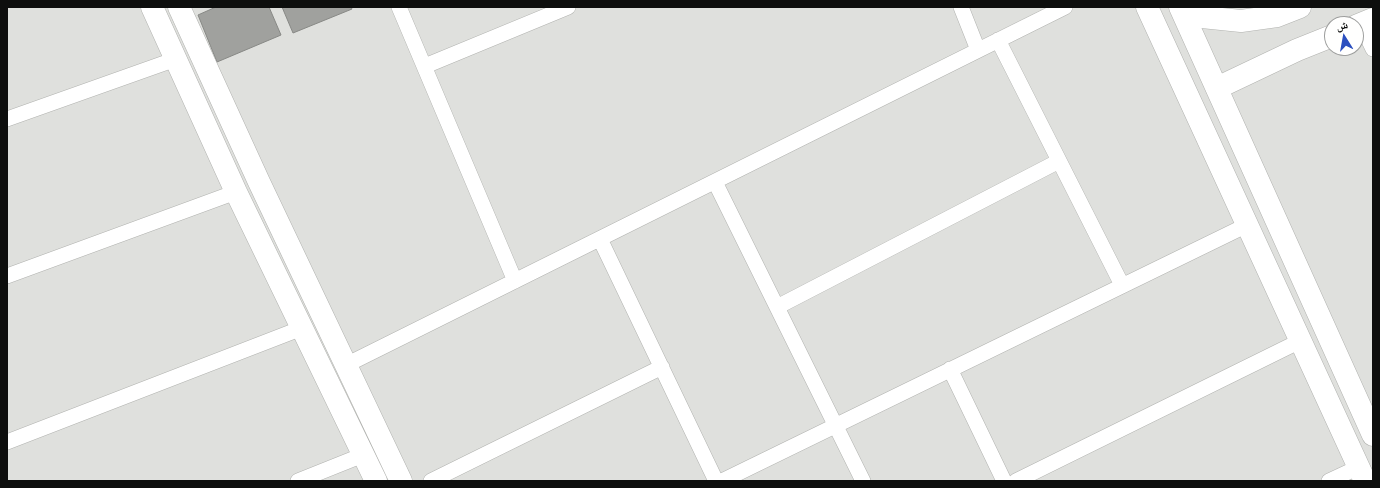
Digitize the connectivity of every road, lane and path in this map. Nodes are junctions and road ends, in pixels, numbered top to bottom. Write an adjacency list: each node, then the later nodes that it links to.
1 (152, 7): 16 (street)
2 (179, 7): 31 (street)
3 (399, 7): 17 (street)
4 (568, 7): 17 (street)
5 (961, 7): 15 (street)
6 (1065, 7): 13 (street)
7 (1147, 7): 23 (street)
8 (1180, 7): 18 (street)
9 (1187, 7): 10 (street)
10 (1300, 7)
11 (1364, 26): 14 (street)
12 (1324, 39): 18 (street)
13 (998, 40): 15 (street); 20 (street)
14 (1373, 49)
15 (978, 50): 21 (street)
16 (176, 60): 19 (street); 22 (street)
17 (425, 66): 26 (street)
18 (1217, 88): 35 (street)
19 (7, 119)
20 (1059, 161): 27 (street); 28 (street)
21 (715, 182): 24 (street); 28 (street)
22 (236, 192): 25 (street); 29 (street)
23 (1247, 225): 27 (street); 30 (street)
24 (600, 239): 26 (street); 32 (street)
25 (7, 276)
26 (516, 281): 31 (street)
27 (1122, 285): 33 (street)
28 (777, 307): 34 (street)
29 (302, 328): 36 (street); 37 (street)
30 (1300, 341): 38 (street); 47 (street)
31 (346, 366): 41 (street)
32 (662, 366): 42 (street); 43 (street)
33 (950, 369): 34 (street); 46 (street)
34 (835, 426): 44 (street); 45 (street)
35 (1373, 435)
36 (7, 442)
37 (363, 455): 39 (street); 40 (street)
38 (1362, 474): 48 (street)
39 (298, 481)
40 (376, 481)
41 (401, 481)
42 (432, 481)
43 (716, 481)
44 (722, 481)
45 (863, 481)
46 (1004, 481)
47 (1016, 481)
48 (1329, 481)

